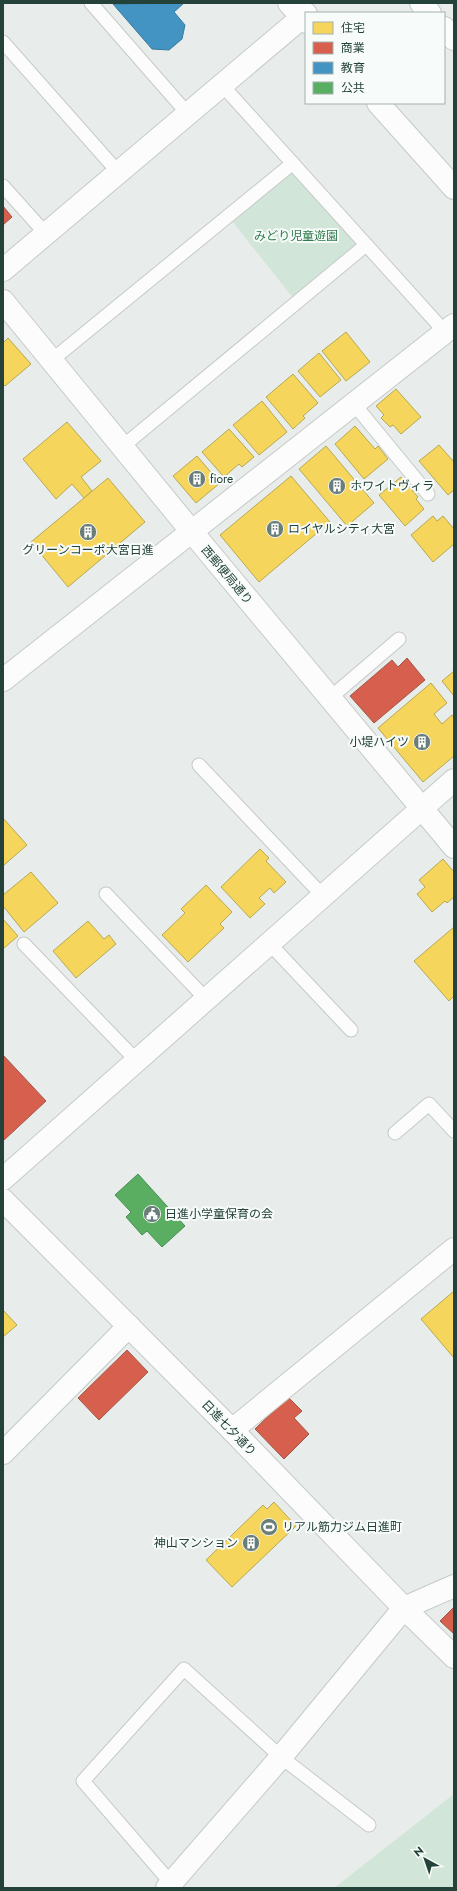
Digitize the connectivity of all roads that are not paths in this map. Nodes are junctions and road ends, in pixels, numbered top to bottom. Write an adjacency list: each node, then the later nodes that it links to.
1 (91, 3): 10 (lane)
2 (319, 3): 4 (street)
3 (421, 3): 5 (street)
4 (305, 12)
5 (429, 12)
6 (302, 14): 8 (street)
7 (3, 42): 12 (lane)
8 (222, 85): 10 (street); 11 (lane)
9 (379, 104): 14 (street)
10 (188, 114): 12 (street)
11 (293, 163): 16 (lane); 20 (lane)
12 (118, 172): 15 (street)
13 (3, 186): 15 (lane)
14 (454, 188)
15 (46, 234): 17 (street)
16 (366, 245): 19 (lane); 22 (lane)
17 (3, 270)
18 (3, 301): 20 (street, 西郵便局通り)
19 (450, 329): 21 (street)
20 (52, 360): 22 (street, 西郵便局通り)
21 (354, 404): 23 (lane); 24 (street)
22 (122, 447): 24 (street, 西郵便局通り)
23 (428, 494)
24 (192, 532): 26 (street); 27 (street, 西郵便局通り)
25 (399, 639): 27 (lane)
26 (3, 680)
27 (330, 698): 30 (street, 西郵便局通り)
28 (199, 765): 33 (lane)
29 (454, 780): 30 (street)
30 (421, 807): 31 (street, 西郵便局通り); 33 (street)
31 (454, 847)
32 (106, 894): 36 (lane)
33 (322, 895): 34 (street)
34 (268, 942): 36 (street); 37 (lane)
35 (24, 944): 38 (lane)
36 (206, 998): 38 (street)
37 (351, 1030)
38 (136, 1060): 41 (street)
39 (454, 1131): 40 (lane)
40 (395, 1133)
41 (3, 1179)
42 (3, 1200): 44 (street, 日進七夕通り)
43 (454, 1249): 45 (street)
44 (129, 1326): 45 (street, 日進七夕通り); 46 (street)
45 (232, 1430): 48 (street, 日進七夕通り)
46 (3, 1453)
47 (454, 1586): 48 (street)
48 (404, 1608): 49 (street, 日進七夕通り); 50 (street)
49 (454, 1657)
50 (281, 1757): 51 (lane); 52 (street); 52 (lane)
51 (369, 1825)
52 (169, 1885)

